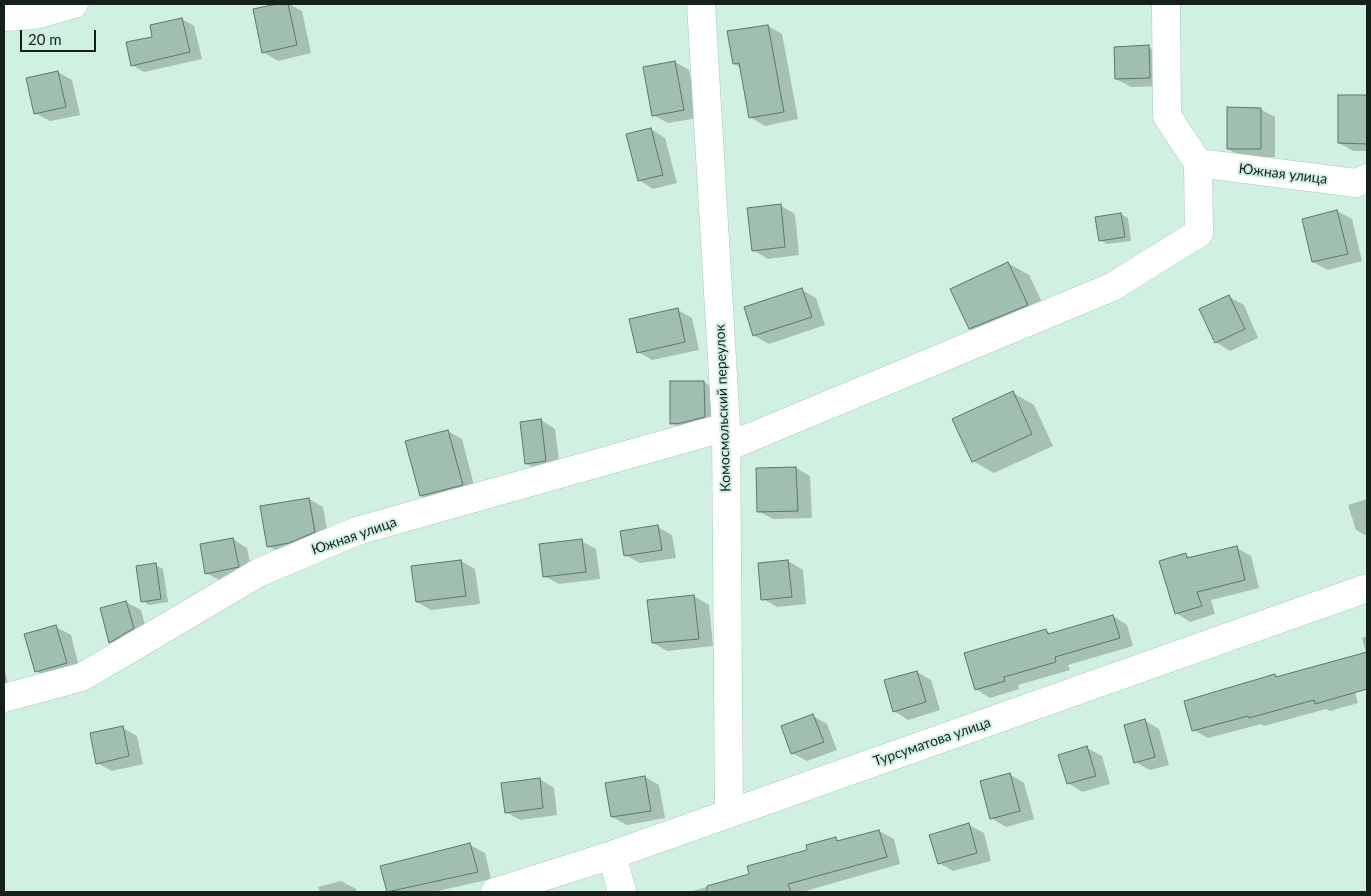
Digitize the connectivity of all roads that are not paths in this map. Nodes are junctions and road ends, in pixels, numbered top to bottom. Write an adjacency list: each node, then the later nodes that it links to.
1 (74, 4): 4 (street)
2 (701, 4): 7 (street, Комосмольский переулок)
3 (1166, 4): 5 (street)
4 (4, 17)
5 (1198, 164): 6 (street, Южная улица); 7 (street, Южная улица)
6 (1367, 178)
7 (726, 437): 9 (street, Южная улица); 10 (street, Комосмольский переулок)
8 (1367, 588): 10 (street, Турсуматова улица)
9 (4, 698)
10 (729, 814): 11 (street, Турсуматова улица)
11 (612, 855): 12 (street, Турсуматова улица); 13 (street)
12 (496, 892)
13 (622, 892)

